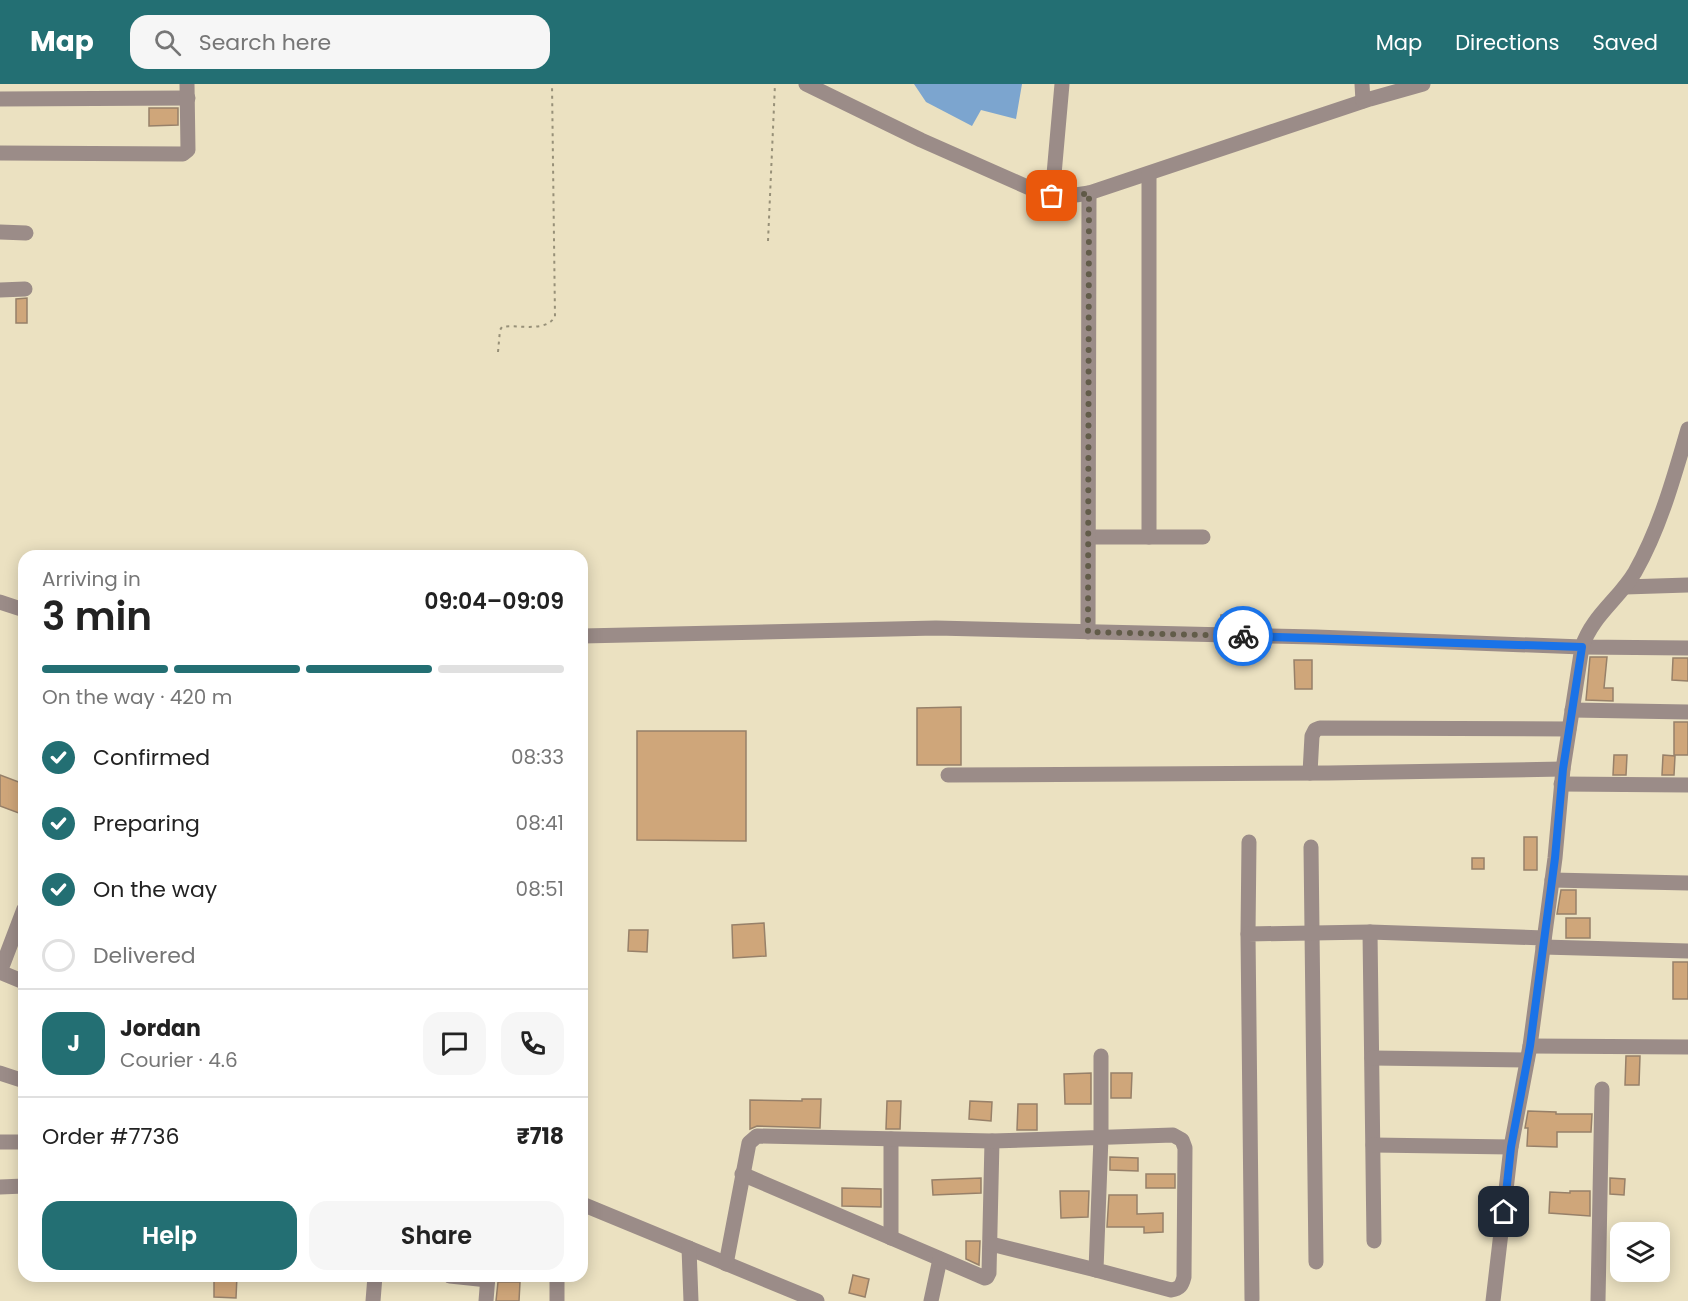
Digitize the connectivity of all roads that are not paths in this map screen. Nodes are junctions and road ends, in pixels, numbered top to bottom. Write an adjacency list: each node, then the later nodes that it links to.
1 (806, 84): 11 (street)
2 (1062, 84): 11 (street)
3 (1362, 84): 7 (street)
4 (1423, 84): 7 (street)
5 (188, 91): 6 (street); 8 (street)
6 (0, 99)
7 (1363, 101): 9 (street)
8 (0, 153)
9 (1149, 174): 10 (street); 18 (street)
10 (1089, 193): 11 (street); 17 (street)
11 (1052, 196)
12 (0, 232): 13 (street)
13 (27, 233)
14 (25, 289): 15 (street)
15 (0, 290)
16 (1687, 435): 21 (street)
17 (1089, 537): 18 (street); 24 (street)
18 (1149, 537): 19 (street)
19 (1203, 537)
20 (1688, 585): 21 (street)
21 (1625, 587): 26 (street)
22 (0, 602): 23 (street)
23 (18, 608)
24 (1088, 632): 25 (street); 26 (street)
25 (588, 636)
26 (1582, 647): 27 (street); 28 (street)
27 (1688, 648)
28 (1572, 710): 29 (street); 30 (street)
29 (1688, 712)
30 (1569, 729): 31 (street); 33 (street)
31 (1310, 772): 32 (street); 33 (street)
32 (948, 775)
33 (1562, 777): 34 (street); 37 (street)
34 (1688, 785)
35 (1249, 842): 42 (street)
36 (1311, 847): 40 (street)
37 (1552, 880): 38 (street); 43 (street)
38 (1688, 883)
39 (18, 925): 45 (street)
40 (1311, 932): 41 (street); 42 (street); 70 (street)
41 (1370, 932): 43 (street); 50 (street)
42 (1248, 934): 76 (street)
43 (1544, 942): 44 (street); 48 (street)
44 (1688, 951)
45 (0, 972): 46 (street)
46 (18, 980)
47 (1688, 1047): 48 (street)
48 (1528, 1053): 50 (street); 60 (street)
49 (1101, 1056): 54 (street)
50 (1372, 1058): 59 (street)
51 (0, 1073): 52 (street)
52 (18, 1079)
53 (1602, 1089): 84 (street)
54 (1101, 1137): 56 (street); 72 (street); 72 (street)
55 (891, 1139): 56 (street); 61 (street); 65 (street)
56 (993, 1141): 67 (street)
57 (0, 1142): 58 (street)
58 (18, 1142)
59 (1373, 1145): 60 (street); 66 (street)
60 (1511, 1147): 83 (street)
61 (742, 1174): 65 (street); 71 (street)
62 (18, 1186): 63 (street)
63 (0, 1187)
64 (588, 1206): 68 (street)
65 (891, 1238): 69 (street)
66 (1374, 1241)
67 (991, 1244): 69 (street); 72 (street)
68 (689, 1248): 71 (street); 80 (street)
69 (940, 1259): 82 (street)
70 (1316, 1262)
71 (726, 1264): 81 (street)
72 (1095, 1270)
73 (375, 1282): 77 (street)
74 (488, 1282): 78 (street)
75 (557, 1282): 79 (street)
76 (1252, 1299)
77 (373, 1301)
78 (486, 1301)
79 (557, 1301)
80 (691, 1301)
81 (817, 1301)
82 (931, 1301)
83 (1493, 1301)
84 (1599, 1301)

